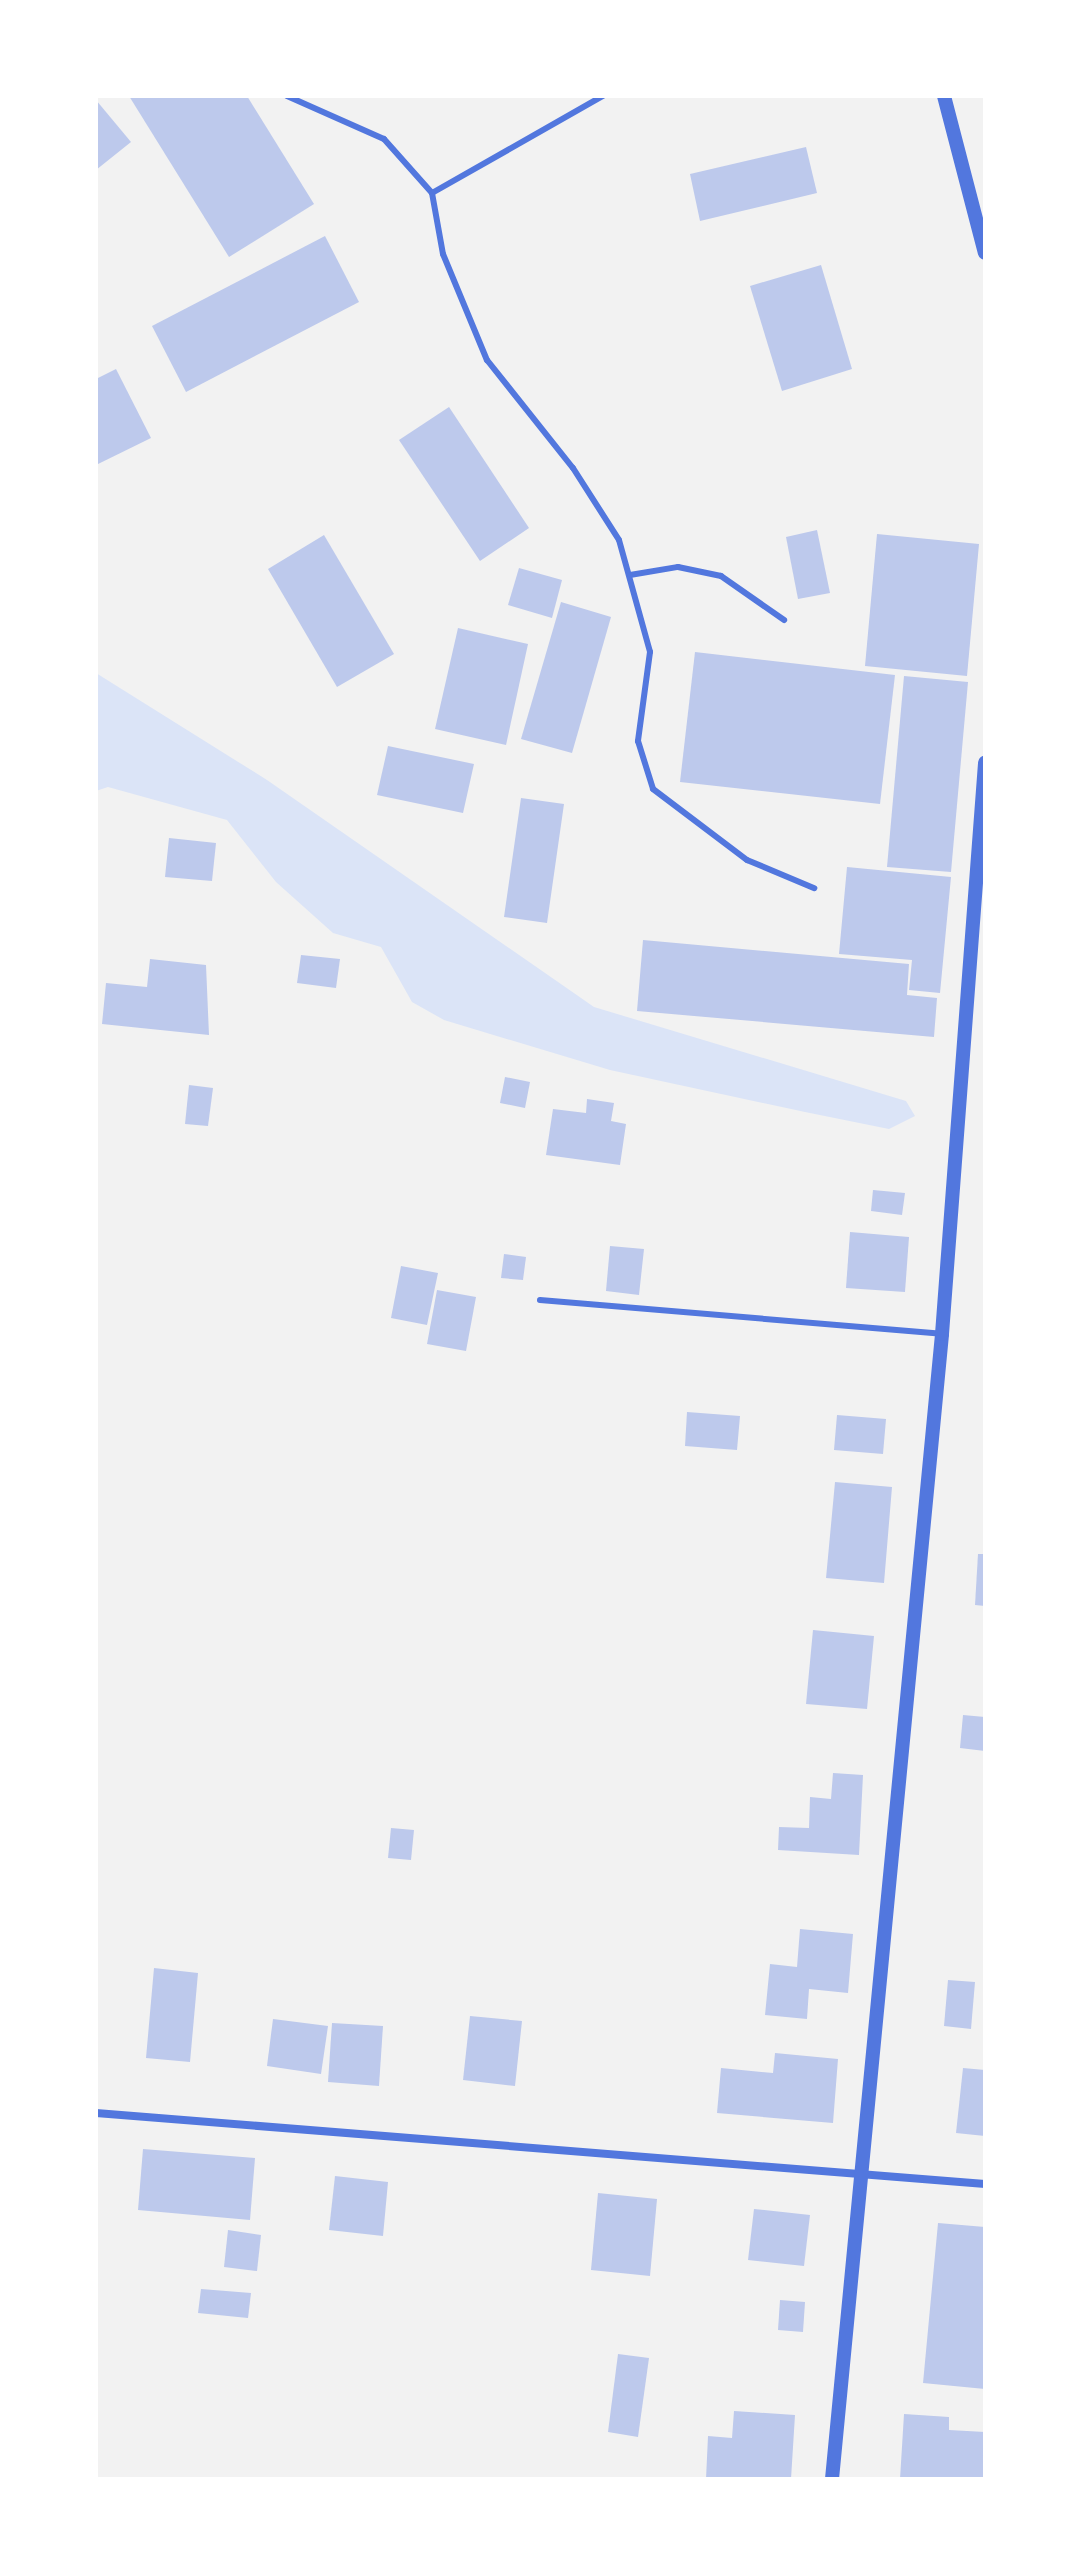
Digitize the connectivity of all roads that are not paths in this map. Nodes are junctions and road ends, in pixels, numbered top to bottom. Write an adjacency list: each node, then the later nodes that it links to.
1 (287, 96): 4 (lane)
2 (603, 96): 4 (lane)
3 (944, 96): 5 (street)
4 (432, 193): 6 (lane)
5 (985, 253)
6 (630, 575): 7 (lane); 9 (lane)
7 (784, 620)
8 (985, 763): 11 (street)
9 (814, 888)
10 (540, 1300): 11 (lane)
11 (942, 1334): 13 (street)
12 (96, 2113): 13 (street)
13 (864, 2173): 14 (street); 15 (street)
14 (985, 2184)
15 (832, 2479)

